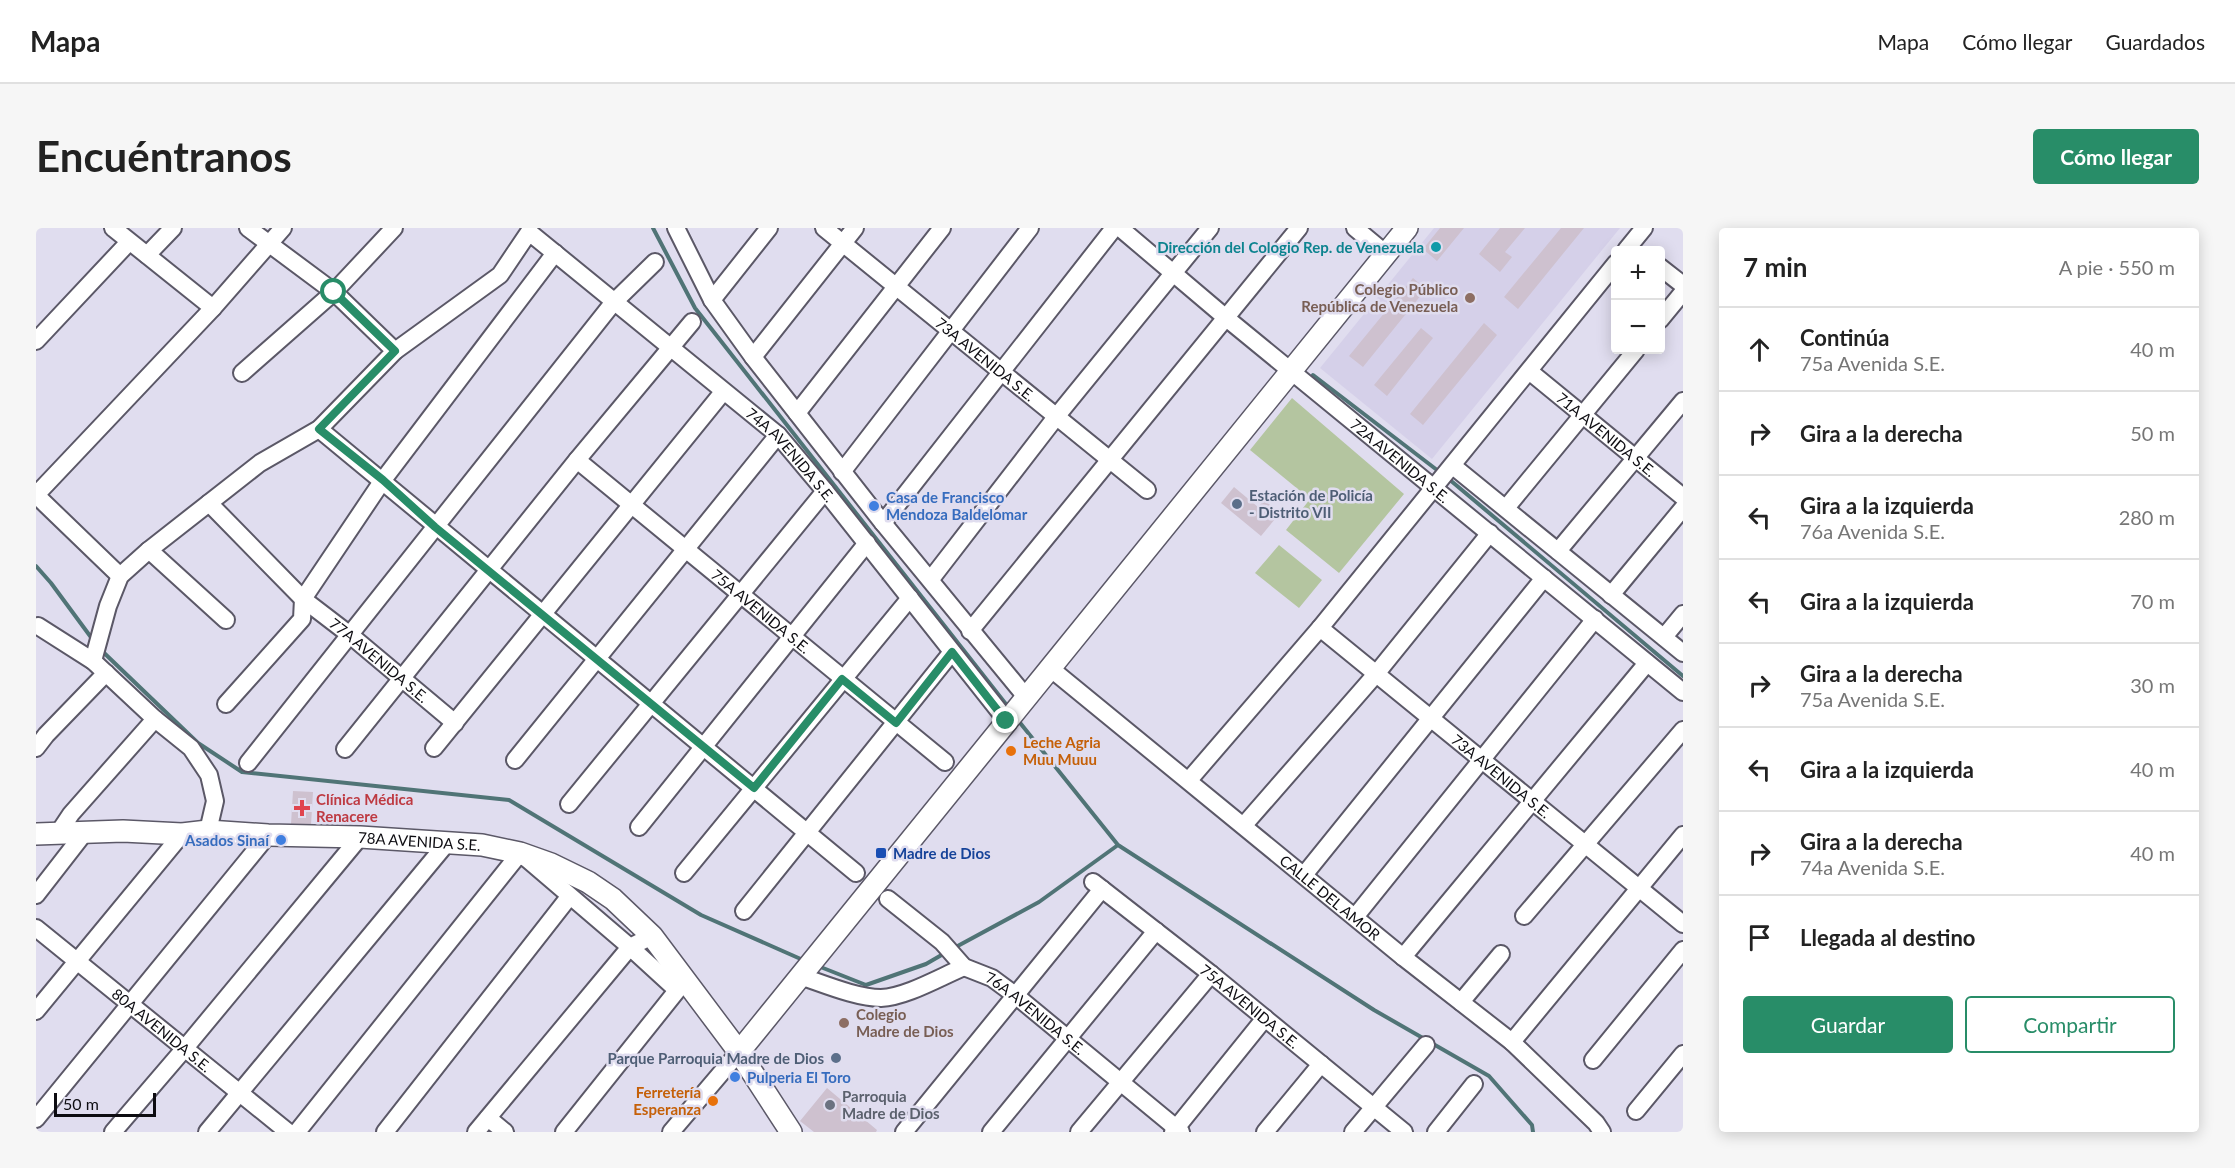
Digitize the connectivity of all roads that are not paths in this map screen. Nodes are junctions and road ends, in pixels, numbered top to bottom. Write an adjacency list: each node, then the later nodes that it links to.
1 (114, 228): 19 (street)
2 (173, 228): 25 (street)
3 (248, 228): 21 (street)
4 (283, 228): 21 (street)
5 (394, 228): 32 (street)
6 (769, 228): 34 (street)
7 (824, 228): 20 (street, 73A AVENIDA S.E.)
8 (855, 228): 20 (street)
9 (942, 228): 31 (street)
10 (1030, 228): 40 (street)
11 (1114, 228): 48 (street)
12 (1120, 228): 29 (street, 72A AVENIDA S.E.)
13 (1210, 228): 29 (street)
14 (1299, 228): 38 (street)
15 (1355, 228): 24 (street)
16 (1407, 228): 24 (street)
17 (1644, 228): 22 (street)
18 (679, 230): 34 (street, 74A AVENIDA S.E.)
19 (129, 242): 25 (street); 41 (street)
20 (843, 243): 31 (street, 73A AVENIDA S.E.); 45 (street)
21 (269, 244): 32 (street); 36 (street)
22 (1634, 246)
23 (555, 253): 35 (street, 74A AVENIDA S.E.); 43 (street, 74A AVENIDA S.E.); 62 (street)
24 (1386, 254): 46 (street)
25 (147, 255): 36 (street)
26 (655, 262): 35 (street)
27 (1611, 269): 47 (street)
28 (1665, 271): 30 (street)
29 (1173, 273): 38 (street, 72A AVENIDA S.E.); 54 (street)
30 (1683, 285)
31 (896, 286): 40 (street, 73A AVENIDA S.E.); 52 (street)
32 (334, 292): 43 (street); 49 (street)
33 (1683, 292): 37 (street)
34 (712, 300): 45 (street, 74A AVENIDA S.E.)
35 (613, 303): 42 (street, 74A AVENIDA S.E.); 73 (street)
36 (213, 308): 66 (street)
37 (1665, 314)
38 (1225, 317): 46 (street, 72A AVENIDA S.E.); 58 (street)
39 (692, 322): 42 (street)
40 (951, 331): 48 (street, 73A AVENIDA S.E.); 61 (street)
41 (36, 341)
42 (671, 348): 50 (street, 74A AVENIDA S.E.); 59 (street)
43 (395, 351): 55 (street)
44 (1633, 354): 53 (street)
45 (753, 357): 52 (street, 74A AVENIDA S.E.)
46 (1291, 369): 63 (street, 72A AVENIDA S.E.); 102 (street)
47 (1529, 371): 53 (street, 71A AVENIDA S.E.); 60 (street)
48 (1002, 372): 54 (street, 73A AVENIDA S.E.); 72 (street)
49 (242, 373)
50 (723, 392): 56 (street, 74A AVENIDA S.E.); 69 (street)
51 (1683, 401): 57 (street)
52 (797, 413): 61 (street, 74A AVENIDA S.E.)
53 (1582, 415): 57 (street, 71A AVENIDA S.E.); 70 (street)
54 (1056, 417): 58 (street, 73A AVENIDA S.E.); 82 (street)
55 (319, 429): 62 (street); 68 (street)
56 (778, 435): 65 (street, 74A AVENIDA S.E.); 76 (street)
57 (1635, 458): 67 (street, 71A AVENIDA S.E.); 78 (street)
58 (1109, 459): 64 (street, 73A AVENIDA S.E.); 93 (street)
59 (577, 460): 69 (street, 75A AVENIDA S.E.); 79 (street)
60 (1453, 466): 63 (street); 70 (street, 72A AVENIDA S.E.)
61 (843, 472): 72 (street, 74A AVENIDA S.E.)
62 (383, 480): 73 (street); 86 (street)
63 (1434, 488): 74 (street, 72A AVENIDA S.E.); 92 (street)
64 (1147, 490)
65 (825, 491): 75 (street, 74A AVENIDA S.E.); 83 (street)
66 (36, 495): 80 (street)
67 (1683, 497)
68 (209, 503): 77 (street); 86 (street, 77A AVENIDA S.E.)
69 (632, 505): 76 (street, 75A AVENIDA S.E.); 88 (street)
70 (1506, 508): 78 (street, 72A AVENIDA S.E.)
71 (1683, 508): 84 (street)
72 (883, 523): 82 (street, 74A AVENIDA S.E.)
73 (435, 527): 79 (street); 94 (street)
74 (1490, 533): 81 (street, 72A AVENIDA S.E.); 104 (street)
75 (867, 543): 85 (street, 74A AVENIDA S.E.); 95 (street)
76 (685, 549): 83 (street, 75A AVENIDA S.E.); 99 (street)
77 (149, 550): 80 (street); 90 (street)
78 (1558, 551): 84 (street, 72A AVENIDA S.E.)
79 (488, 570): 88 (street); 105 (street)
80 (120, 576): 100 (street)
81 (1544, 578): 89 (street, 72A AVENIDA S.E.); 111 (street)
82 (931, 579): 93 (street, 74A AVENIDA S.E.)
83 (741, 594): 95 (street, 75A AVENIDA S.E.); 110 (street)
84 (1611, 595): 96 (street, 72A AVENIDA S.E.)
85 (910, 598): 97 (street, 74A AVENIDA S.E.); 106 (street)
86 (303, 599): 94 (street, 77A AVENIDA S.E.); 109 (street)
87 (1683, 614): 96 (street)
88 (542, 615): 99 (street); 114 (street)
89 (1594, 619): 101 (street, 72A AVENIDA S.E.); 122 (street)
90 (226, 620)
91 (38, 626): 100 (street)
92 (1320, 628): 104 (street, 73A AVENIDA S.E.); 125 (street)
93 (970, 631): 108 (street, 74A AVENIDA S.E.)
94 (350, 635): 105 (street, 77A AVENIDA S.E.); 124 (street)
95 (792, 637): 106 (street, 75A AVENIDA S.E.); 118 (street)
96 (1664, 637): 98 (street, 72A AVENIDA S.E.)
97 (952, 652): 113 (street, 74A AVENIDA S.E.); 115 (street)
98 (1683, 652)
99 (597, 660): 110 (street); 121 (street)
100 (93, 661): 103 (street)
101 (1647, 663): 107 (street, 72A AVENIDA S.E.); 127 (street)
102 (1050, 668): 108 (street); 125 (street, CALLE DEL AMOR)
103 (106, 673): 112 (street); 117 (street)
104 (1376, 674): 111 (street, 73A AVENIDA S.E.); 129 (street)
105 (402, 678): 114 (street, 77A AVENIDA S.E.); 120 (street)
106 (842, 679): 115 (street, 75A AVENIDA S.E.); 126 (street)
107 (1683, 692)
108 (1026, 697): 113 (street)
109 (226, 704)
110 (651, 704): 118 (street); 128 (street)
111 (1430, 718): 122 (street, 73A AVENIDA S.E.); 145 (street)
112 (155, 719): 131 (street); 132 (street)
113 (1006, 721): 163 (street)
114 (455, 723): 119 (street)
115 (896, 723): 123 (street, 75A AVENIDA S.E.); 134 (street)
116 (1683, 729): 141 (street)
117 (39, 737)
118 (703, 747): 126 (street); 130 (street)
119 (434, 748)
120 (345, 749)
121 (515, 760)
122 (1481, 760): 127 (street, 73A AVENIDA S.E.); 152 (street)
123 (945, 762)
124 (248, 763)
125 (1189, 780): 129 (street, CALLE DEL AMOR)
126 (754, 788): 134 (street); 143 (street)
127 (1532, 801): 141 (street, 73A AVENIDA S.E.); 161 (street)
128 (569, 804)
129 (1244, 825): 145 (street, CALLE DEL AMOR)
130 (639, 827)
131 (208, 831): 136 (street, 78A AVENIDA S.E.); 137 (street, 78A AVENIDA S.E.)
132 (59, 832): 133 (street, 78A AVENIDA S.E.); 135 (street, 78A AVENIDA S.E.)
133 (85, 832): 136 (street, 78A AVENIDA S.E.); 147 (street)
134 (807, 832): 144 (street); 150 (street)
135 (36, 834)
136 (182, 834): 162 (street)
137 (268, 835): 139 (street, 78A AVENIDA S.E.); 168 (street)
138 (1683, 835): 146 (street)
139 (360, 837): 140 (street, 78A AVENIDA S.E.); 174 (street)
140 (447, 843): 142 (street, 78A AVENIDA S.E.); 181 (street)
141 (1585, 845): 146 (street, 73A AVENIDA S.E.); 151 (street)
142 (520, 853): 148 (street); 156 (street, 78A AVENIDA S.E.); 191 (street)
143 (684, 873)
144 (856, 873)
145 (1304, 875): 152 (street, CALLE DEL AMOR)
146 (1639, 889): 153 (street, 73A AVENIDA S.E.); 172 (street)
147 (36, 895)
148 (569, 897): 157 (street); 192 (street)
149 (888, 899): 159 (street, 76A AVENIDA S.E.)
150 (744, 911)
151 (1524, 916)
152 (1355, 917): 161 (street, CALLE DEL AMOR)
153 (1683, 924)
154 (36, 928): 162 (street, 80A AVENIDA S.E.)
155 (1156, 931): 164 (street, 75A AVENIDA S.E.); 166 (street, 75A AVENIDA S.E.); 171 (street)
156 (652, 936): 157 (street); 165 (street, 78A AVENIDA S.E.)
157 (630, 947): 165 (street); 184 (street)
158 (1683, 950): 177 (street)
159 (953, 954): 163 (street); 166 (street, 76A AVENIDA S.E.)
160 (1501, 954): 167 (street)
161 (1403, 957): 167 (street, CALLE DEL AMOR)
162 (76, 961): 168 (street, 80A AVENIDA S.E.); 169 (street)
163 (808, 967): 175 (street)
164 (1211, 974): 170 (street, 75A AVENIDA S.E.); 179 (street)
165 (681, 985): 175 (street, 78A AVENIDA S.E.); 195 (street)
166 (1015, 995): 171 (street, 76A AVENIDA S.E.); 186 (street)
167 (1461, 1002): 172 (street, CALLE DEL AMOR)
168 (129, 1004): 174 (street, 80A AVENIDA S.E.); 185 (street)
169 (36, 1011)
170 (1265, 1018): 178 (street, 75A AVENIDA S.E.); 187 (street)
171 (1067, 1039): 179 (street, 76A AVENIDA S.E.); 198 (street)
172 (1512, 1042): 204 (street, CALLE DEL AMOR)
173 (1426, 1045): 182 (street)
174 (185, 1048): 181 (street, 80A AVENIDA S.E.); 188 (street)
175 (739, 1052): 196 (street); 197 (street, 78A AVENIDA S.E.)
176 (1683, 1054): 183 (street)
177 (1593, 1060)
178 (1321, 1064): 182 (street, 75A AVENIDA S.E.); 200 (street)
179 (1120, 1082): 187 (street, 76A AVENIDA S.E.); 199 (street)
180 (1474, 1084): 203 (street)
181 (241, 1093): 189 (street); 190 (street, 80A AVENIDA S.E.)
182 (1374, 1107): 201 (street); 202 (street, 75A AVENIDA S.E.)
183 (1636, 1111)
184 (488, 1118): 193 (street); 194 (street)
185 (36, 1119)
186 (906, 1131)
187 (1177, 1131)
188 (113, 1132)
189 (207, 1132)
190 (288, 1132)
191 (297, 1132)
192 (386, 1132)
193 (476, 1132)
194 (505, 1132)
195 (564, 1132)
196 (671, 1132)
197 (791, 1132)
198 (991, 1132)
199 (1079, 1132)
200 (1265, 1132)
201 (1353, 1132)
202 (1404, 1132)
203 (1436, 1132)
204 (1602, 1132)

